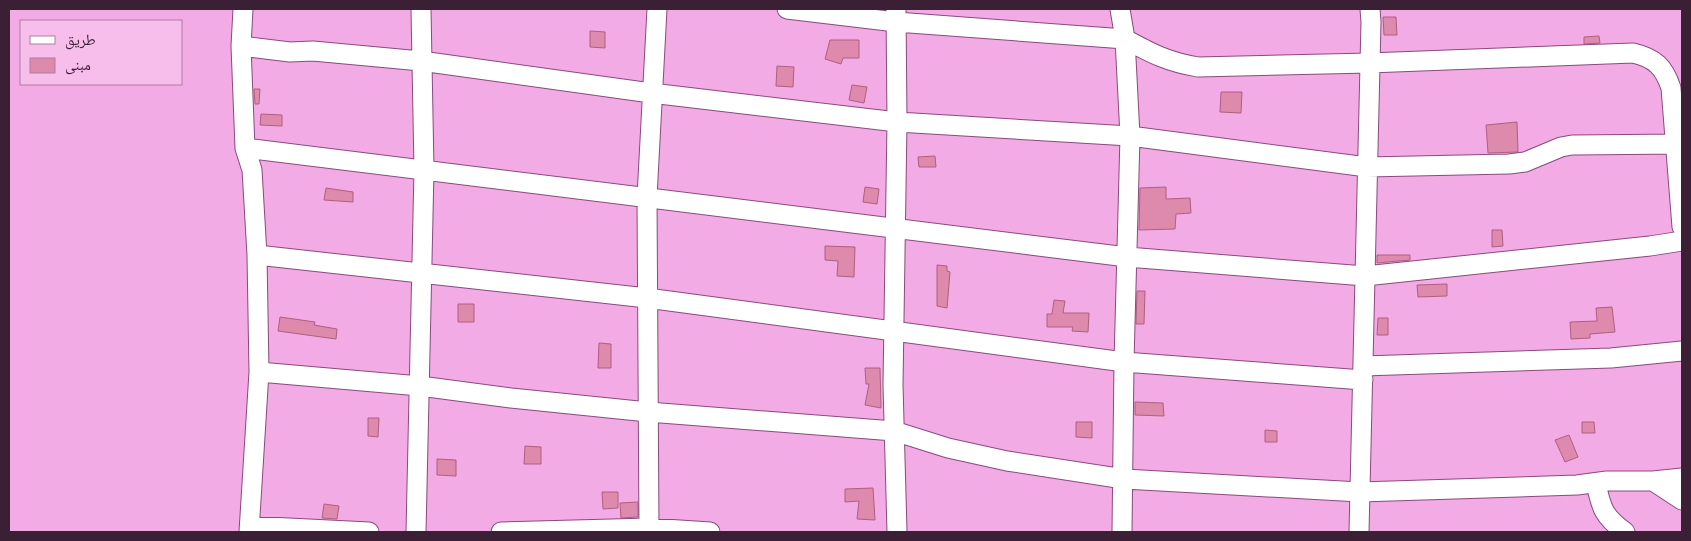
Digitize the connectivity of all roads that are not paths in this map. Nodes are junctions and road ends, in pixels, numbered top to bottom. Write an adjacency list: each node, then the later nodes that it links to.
1 (243, 9): 9 (street)
2 (421, 9): 10 (street)
3 (657, 9): 12 (street)
4 (787, 9): 7 (street)
5 (1120, 9): 8 (street)
6 (1370, 9): 11 (street)
7 (896, 16): 8 (street); 13 (street)
8 (1125, 39): 11 (street); 14 (street)
9 (241, 46): 10 (street); 16 (street)
10 (421, 61): 12 (street); 18 (street)
11 (1369, 63): 15 (street); 17 (street)
12 (651, 93): 13 (street); 19 (street)
13 (897, 122): 14 (street); 21 (street)
14 (1130, 136): 17 (street); 24 (street)
15 (1679, 144): 17 (street); 20 (street)
16 (245, 148): 18 (street); 23 (street)
17 (1367, 166): 26 (street)
18 (424, 170): 19 (street); 25 (street)
19 (647, 197): 21 (street); 27 (street)
20 (1682, 227)
21 (896, 228): 24 (street); 28 (street)
22 (1682, 241): 26 (street)
23 (257, 255): 25 (street); 31 (street)
24 (1127, 257): 26 (street); 30 (street)
25 (422, 272): 27 (street); 33 (street)
26 (1364, 276): 32 (street)
27 (647, 298): 28 (street); 34 (street)
28 (894, 330): 30 (street); 35 (street)
29 (1682, 350): 32 (street)
30 (1124, 362): 32 (street); 37 (street)
31 (259, 372): 33 (street); 42 (street)
32 (1363, 373): 40 (street)
33 (420, 386): 34 (street); 45 (street)
34 (648, 412): 35 (street); 43 (street)
35 (894, 431): 37 (street); 48 (street)
36 (1682, 478): 38 (street)
37 (1124, 479): 40 (street); 49 (street)
38 (1653, 481): 39 (street); 41 (street)
39 (1596, 483): 40 (street); 51 (street)
40 (1360, 492): 50 (street)
41 (1682, 500)
42 (250, 529): 44 (street)
43 (649, 530): 46 (street); 47 (street)
44 (369, 532)
45 (416, 532)
46 (501, 532)
47 (710, 532)
48 (897, 532)
49 (1122, 532)
50 (1359, 532)
51 (1626, 532)

